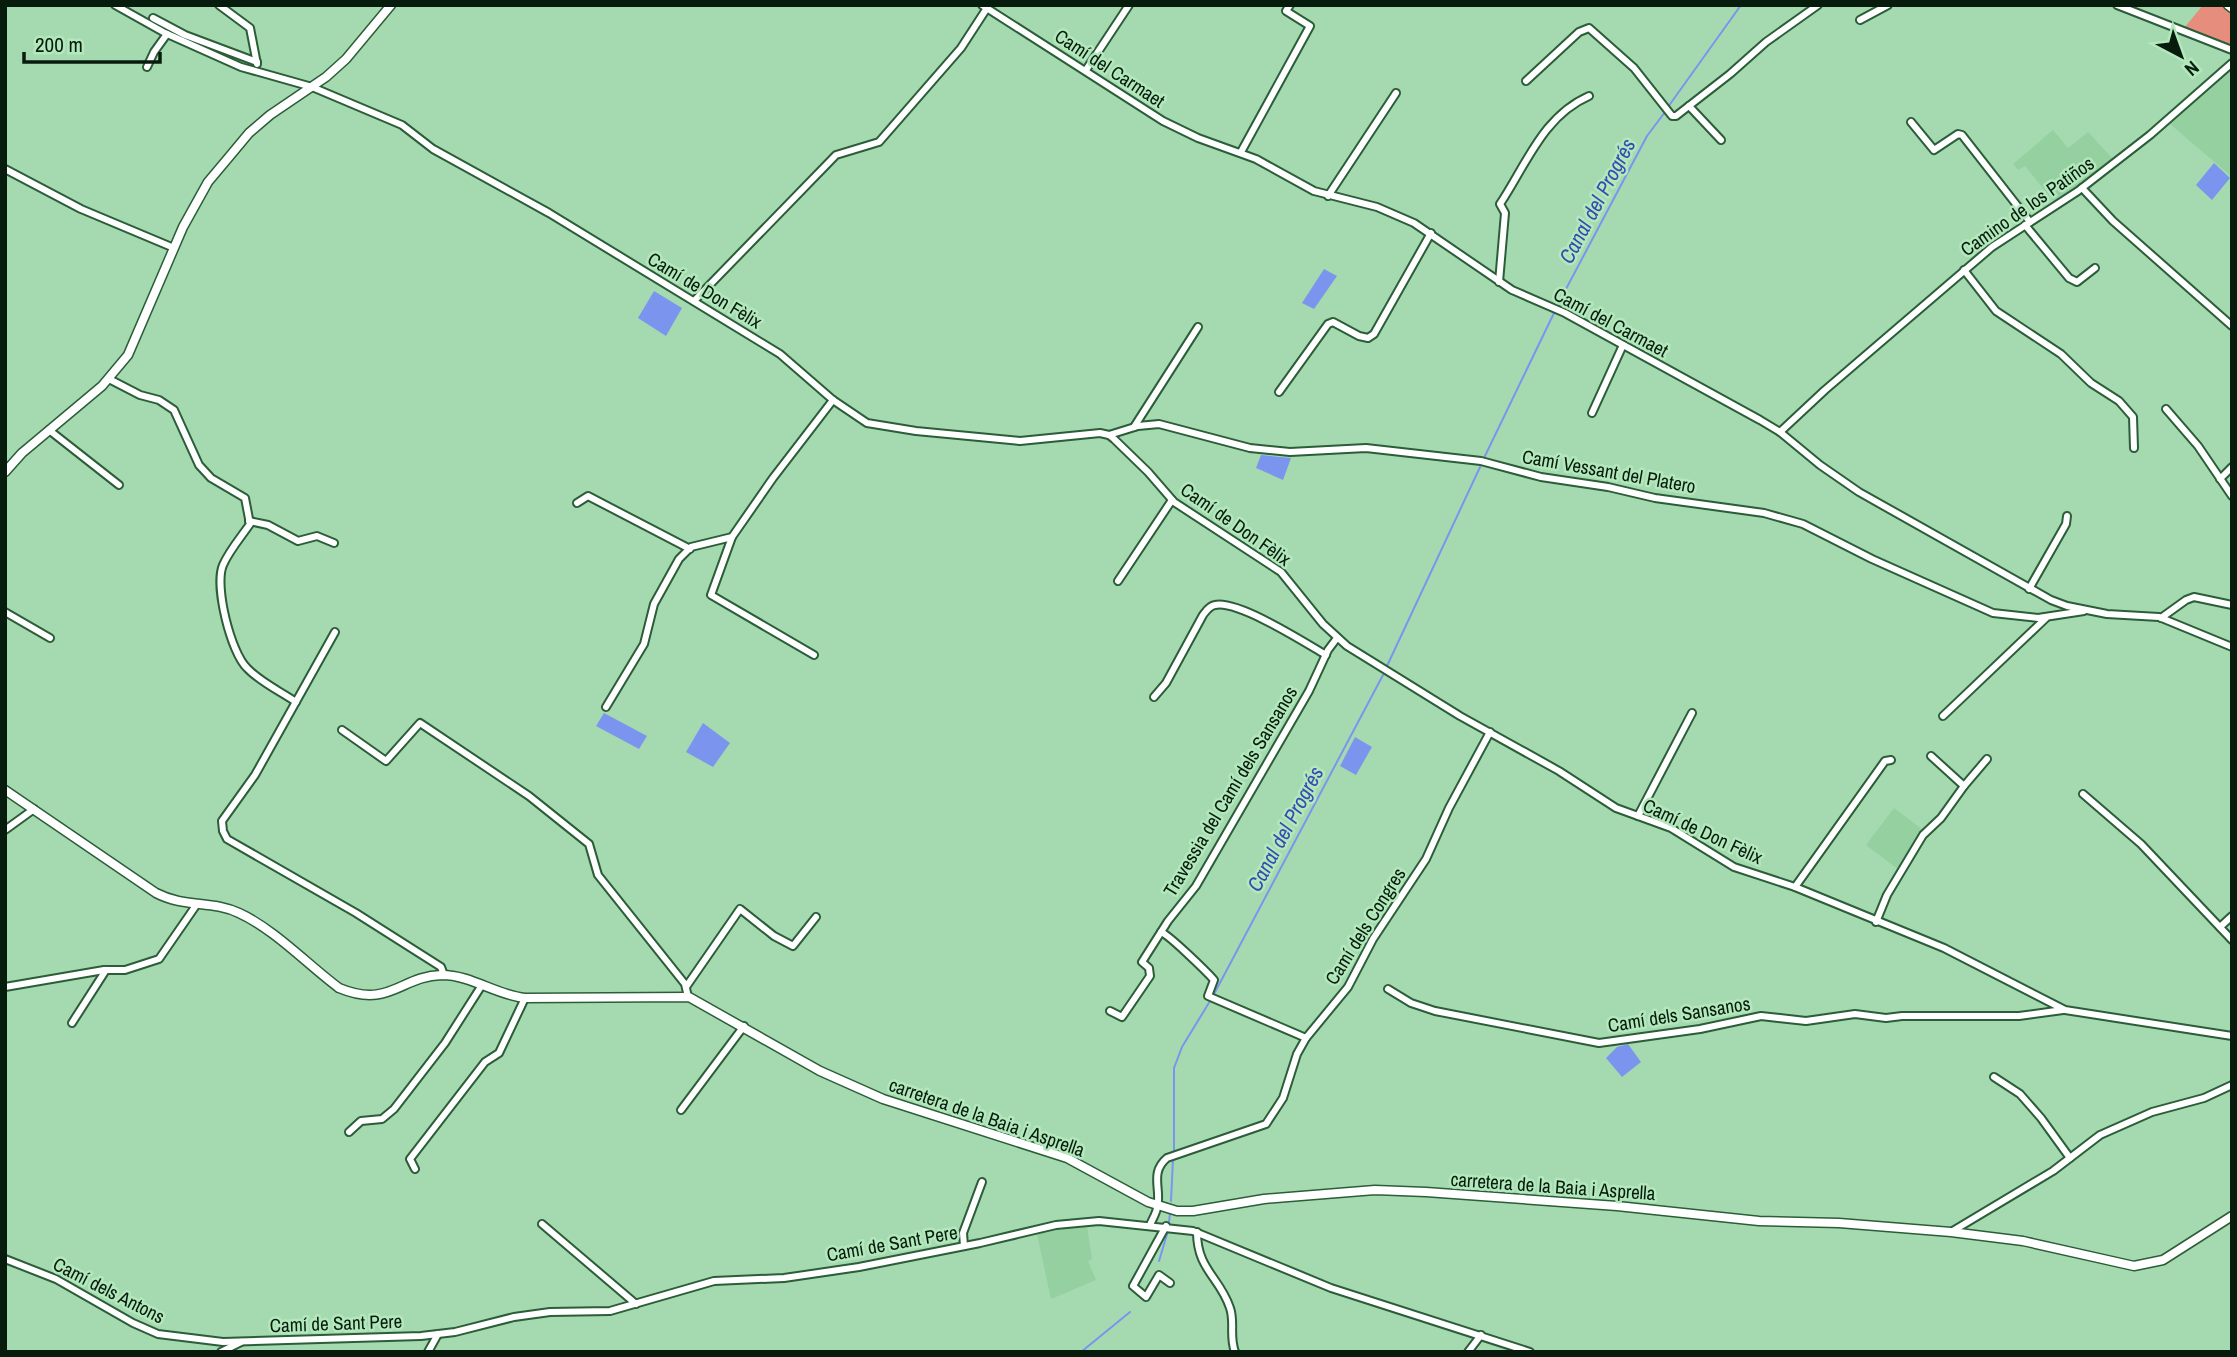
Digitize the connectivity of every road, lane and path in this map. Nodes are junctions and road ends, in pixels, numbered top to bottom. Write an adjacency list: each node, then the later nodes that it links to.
1 (115, 5): 12 (street, Camí de Don Fèlix)
2 (219, 5): 14 (street)
3 (1129, 5): 17 (street)
4 (1290, 5): 26 (street)
5 (1818, 5): 23 (street)
6 (1888, 5): 11 (street)
7 (2117, 5): 13 (street)
8 (388, 6): 20 (main road)
9 (984, 7): 17 (street, Camí del Carmaet); 36 (street)
10 (153, 18): 14 (street)
11 (1860, 20)
12 (167, 34): 16 (street); 18 (street, Camí de Don Fèlix)
13 (2232, 50)
14 (257, 62): 18 (street)
15 (2232, 63): 28 (street, Camino de los Patiños)
16 (147, 67)
17 (1086, 70): 26 (street, Camí del Carmaet)
18 (259, 72): 20 (street, Camí de Don Fèlix)
19 (1526, 81): 23 (street)
20 (312, 87): 32 (main road); 36 (street, Camí de Don Fèlix)
21 (1396, 93): 29 (street)
22 (1589, 96): 35 (street)
23 (1689, 106): 25 (street)
24 (1910, 122): 30 (street)
25 (1721, 140)
26 (1241, 152): 29 (street, Camí del Carmaet)
27 (5, 169): 32 (street)
28 (2082, 188): 30 (street, Camino de los Patiños); 37 (street)
29 (1328, 196): 31 (street, Camí del Carmaet)
30 (2028, 224): 33 (street); 34 (street, Camino de los Patiños)
31 (1431, 233): 35 (street, Camí del Carmaet); 41 (street)
32 (174, 248): 40 (main road)
33 (2095, 268)
34 (1964, 270): 47 (street, Camino de los Patiños); 49 (street)
35 (1499, 282): 39 (street, Camí del Carmaet)
36 (694, 302): 42 (street, Camí de Don Fèlix)
37 (2232, 326)
38 (1198, 327): 45 (street)
39 (1623, 345): 44 (street); 47 (street, Camí del Carmaet)
40 (109, 379): 46 (main road); 58 (street)
41 (1279, 392)
42 (832, 400): 48 (street, Camí de Don Fèlix); 59 (street)
43 (2166, 409): 52 (street)
44 (1592, 413)
45 (1134, 427): 48 (street, Camí Vessant del Platero); 67 (street, Camí Vessant del Platero)
46 (49, 430): 51 (main road); 53 (street)
47 (1780, 432): 63 (street, Camí del Carmaet)
48 (1109, 435): 55 (street, Camí de Don Fèlix)
49 (2134, 448)
50 (2232, 467): 52 (street)
51 (5, 472)
52 (2220, 479): 54 (street)
53 (120, 485)
54 (2232, 496)
55 (1172, 500): 62 (street); 71 (street, Camí de Don Fèlix)
56 (577, 503): 61 (street)
57 (2067, 516): 63 (street)
58 (249, 522): 60 (street); 76 (street)
59 (732, 537): 61 (street); 73 (street)
60 (334, 543)
61 (690, 549): 77 (street)
62 (1118, 581)
63 (2029, 589): 65 (street, Camí del Carmaet)
64 (2232, 605): 68 (street)
65 (2086, 611): 67 (street, Camí Vessant del Platero); 68 (street, Camí del Carmaet)
66 (5, 612): 70 (street)
67 (2046, 618): 79 (street)
68 (2161, 618): 72 (street, Camí del Carmaet)
69 (335, 632): 76 (street)
70 (50, 638)
71 (1337, 638): 74 (street, Travessia del Camí dels Sansanos); 81 (street, Camí de Don Fèlix)
72 (2232, 647)
73 (814, 655)
74 (1326, 655): 75 (street); 97 (street, Travessia del Camí dels Sansanos)
75 (1154, 697)
76 (296, 702): 100 (street)
77 (606, 707)
78 (1692, 713): 89 (street)
79 (1943, 716)
80 (342, 730): 104 (street)
81 (1490, 732): 89 (street, Camí de Don Fèlix); 111 (street, Camí dels Congres)
82 (1931, 756): 85 (street)
83 (1987, 759): 85 (street)
84 (1891, 760): 91 (street)
85 (1964, 786): 95 (street)
86 (5, 790): 88 (main road, carretera de la Baia i Asprella)
87 (2083, 794): 96 (street)
88 (34, 809): 90 (street); 92 (main road, carretera de la Baia i Asprella)
89 (1638, 816): 91 (street, Camí de Don Fèlix)
90 (5, 830)
91 (1795, 887): 95 (street, Camí de Don Fèlix)
92 (197, 904): 99 (street); 100 (main road, carretera de la Baia i Asprella)
93 (2232, 916): 96 (street)
94 (816, 917): 104 (street)
95 (1876, 922): 107 (street, Camí de Don Fèlix)
96 (2220, 927): 98 (street)
97 (1160, 932): 106 (street, Travessia del Camí dels Sansanos); 111 (street)
98 (2232, 940)
99 (106, 970): 102 (street); 108 (street)
100 (444, 975): 101 (main road, carretera de la Baia i Asprella)
101 (482, 985): 105 (main road, carretera de la Baia i Asprella); 115 (street)
102 (5, 987)
103 (1388, 989): 107 (street, Camí dels Sansanos)
104 (687, 992): 105 (main road, carretera de la Baia i Asprella); 109 (main road, carretera de la Baia i Asprella)
105 (525, 998): 117 (street)
106 (1110, 1010)
107 (2065, 1010): 110 (street, Camí de Don Fèlix)
108 (72, 1023)
109 (744, 1026): 114 (street); 119 (main road, carretera de la Baia i Asprella)
110 (2232, 1035)
111 (1306, 1038): 119 (street, Camí dels Congres)
112 (1994, 1077): 116 (street)
113 (2232, 1085): 116 (street)
114 (681, 1110)
115 (349, 1132)
116 (2070, 1158): 125 (street)
117 (415, 1170)
118 (982, 1182): 126 (street)
119 (1158, 1207): 122 (street, Camí dels Congres); 125 (main road, carretera de la Baia i Asprella)
120 (2232, 1216): 125 (main road, carretera de la Baia i Asprella)
121 (542, 1224): 129 (street)
122 (1150, 1225): 123 (street, Camí de Sant Pere); 126 (street, Camí de Sant Pere)
123 (1166, 1226): 124 (street, Camí de Sant Pere); 128 (street)
124 (1197, 1232): 131 (street, Camí de Sant Pere); 135 (street)
125 (1951, 1233)
126 (964, 1246): 129 (street, Camí de Sant Pere)
127 (5, 1259): 132 (street, Camí dels Antons)
128 (1170, 1283)
129 (636, 1304): 130 (street, Camí de Sant Pere)
130 (438, 1334): 132 (street, Camí de Sant Pere); 134 (street)
131 (1481, 1335): 136 (street); 137 (street, Camí de Sant Pere)
132 (243, 1341): 133 (street)
133 (221, 1352)
134 (428, 1352)
135 (1235, 1352)
136 (1468, 1352)
137 (1530, 1352)

